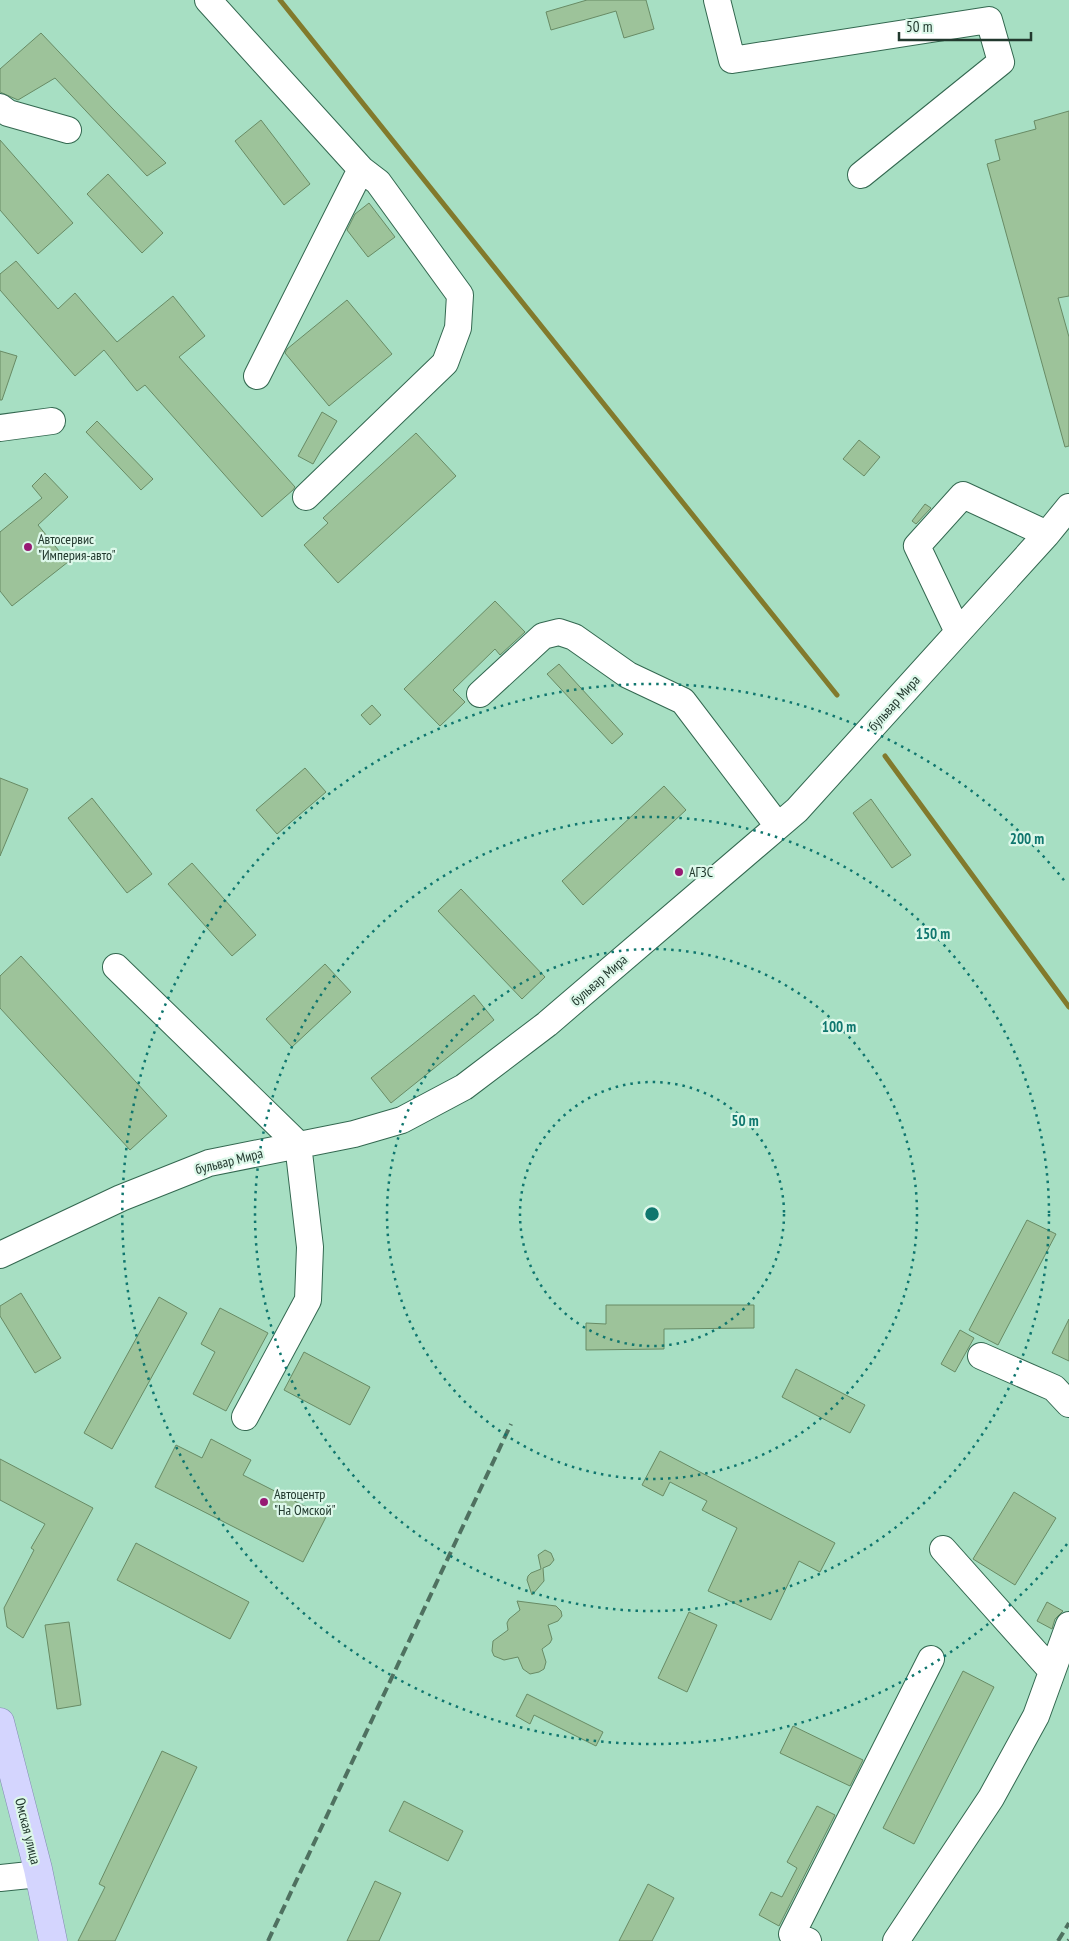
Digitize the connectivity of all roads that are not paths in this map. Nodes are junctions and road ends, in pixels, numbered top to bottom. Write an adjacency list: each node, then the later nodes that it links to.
1 (208, 0): 5 (street)
2 (717, 0): 6 (street)
3 (0, 107): 4 (street)
4 (68, 130)
5 (361, 169): 7 (street); 10 (street)
6 (861, 174)
7 (257, 376)
8 (52, 421): 9 (street)
9 (0, 428)
10 (306, 497)
11 (1069, 506): 12 (street, бульвар Мира)
12 (1047, 534): 13 (street, бульвар Мира); 13 (street)
13 (958, 632): 15 (street, бульвар Мира)
14 (480, 694): 15 (street)
15 (778, 826): 17 (street, бульвар Мира)
16 (116, 967): 17 (street)
17 (298, 1144): 18 (street, бульвар Мира); 21 (street)
18 (0, 1255)
19 (981, 1356): 20 (street)
20 (1069, 1404)
21 (245, 1417)
22 (943, 1549): 25 (street)
23 (1069, 1625): 25 (street)
24 (931, 1659): 30 (street)
25 (1052, 1671): 31 (street)
26 (0, 1722): 27 (main road, Омская улица)
27 (39, 1874): 28 (street); 29 (main road, Омская улица)
28 (0, 1878)
29 (53, 1941)
30 (808, 1941)
31 (896, 1941)

